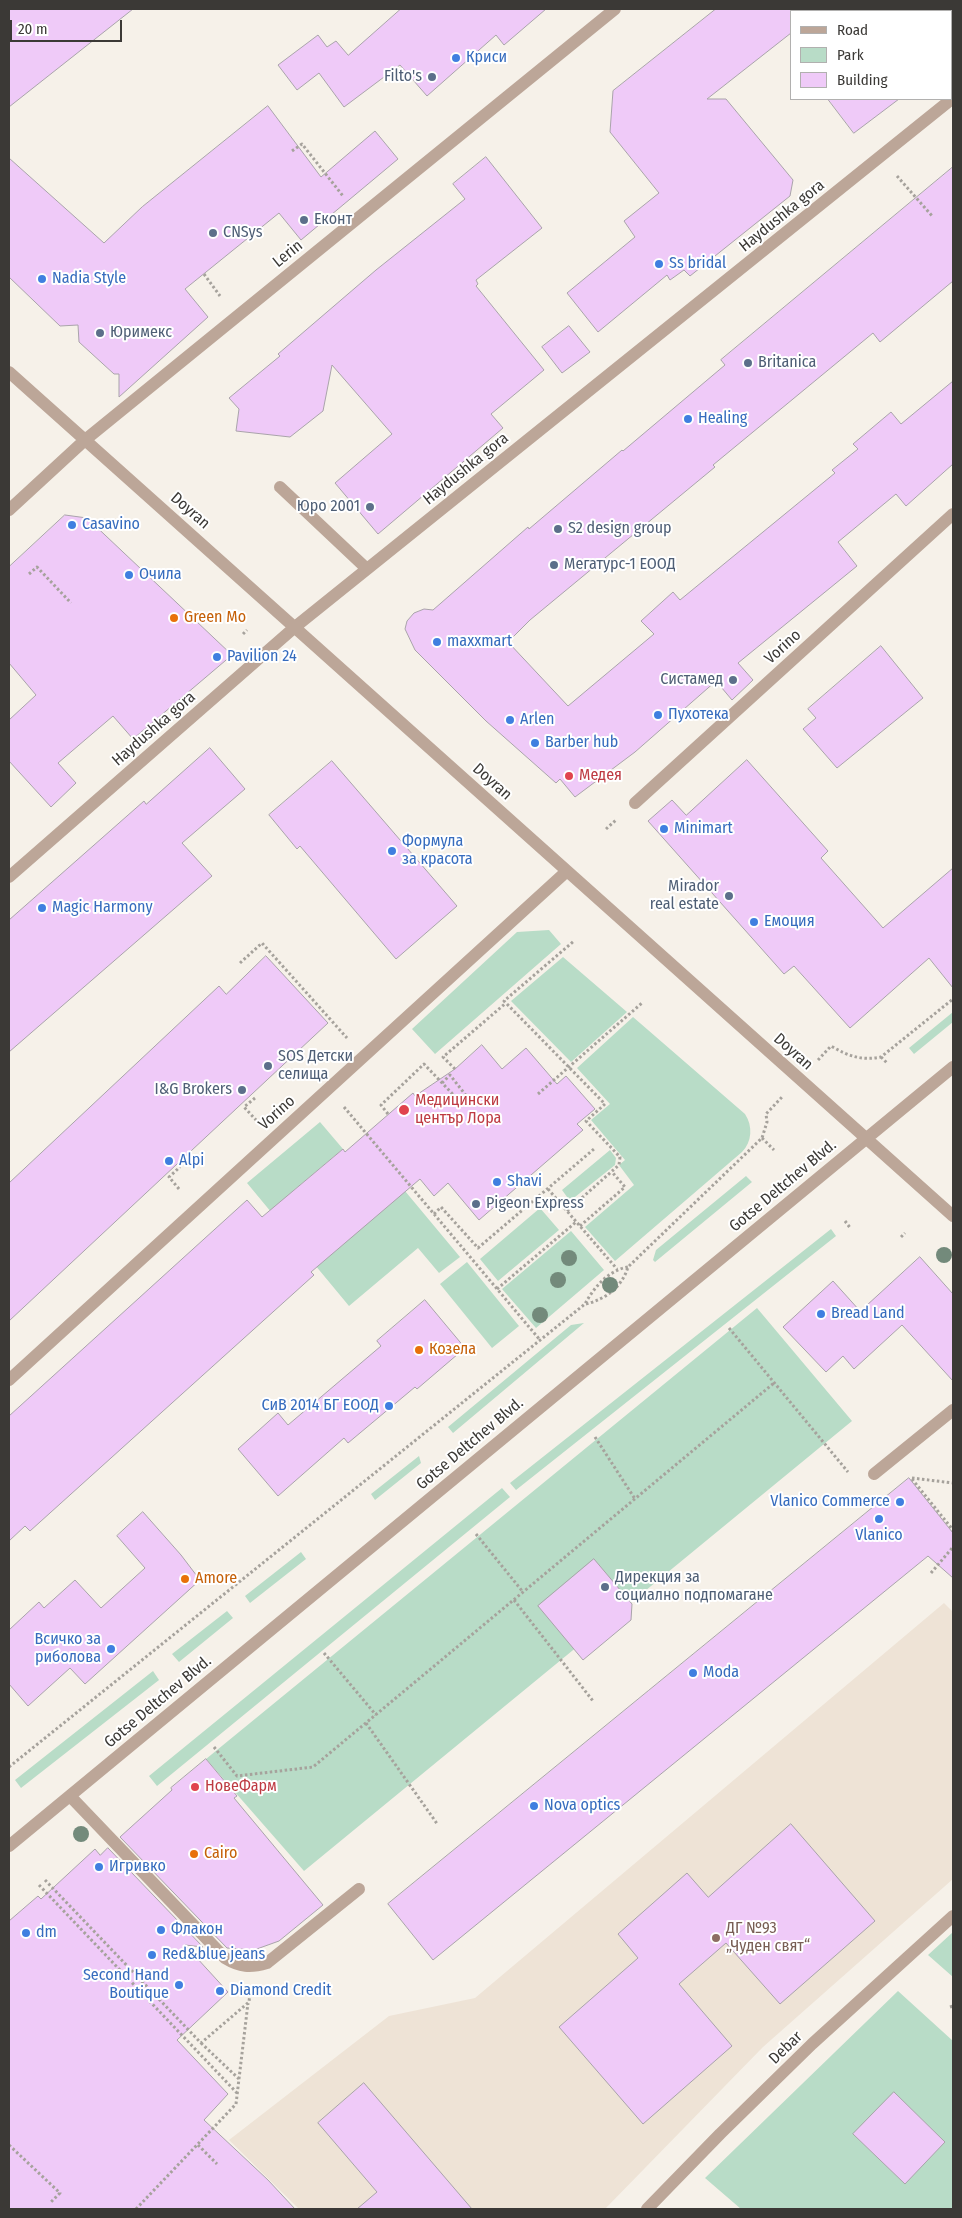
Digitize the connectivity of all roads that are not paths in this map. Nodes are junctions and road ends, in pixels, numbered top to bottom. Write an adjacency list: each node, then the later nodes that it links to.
1 (615, 9): 4 (street, Lerin)
2 (951, 100): 8 (street, Haydushka gora)
3 (9, 372): 4 (street, Doyran)
4 (84, 440): 6 (street, Lerin); 9 (street, Doyran)
5 (280, 488): 8 (street)
6 (9, 510)
7 (953, 514): 10 (street, Vorino)
8 (367, 569): 9 (street, Haydushka gora)
9 (295, 627): 11 (street, Doyran); 12 (street, Haydushka gora)
10 (635, 804)
11 (567, 871): 14 (street, Doyran); 16 (street, Vorino)
12 (9, 877)
13 (953, 1067): 14 (street, Gotse Deltchev Blvd.)
14 (865, 1139): 15 (street, Doyran); 19 (street, Gotse Deltchev Blvd.)
15 (953, 1216)
16 (9, 1380)
17 (953, 1410): 18 (street)
18 (874, 1474)
19 (70, 1796): 20 (street, Gotse Deltchev Blvd.); 21 (street)
20 (9, 1846)
21 (359, 1889)
22 (953, 1916): 23 (street, Debar)
23 (648, 2209)

